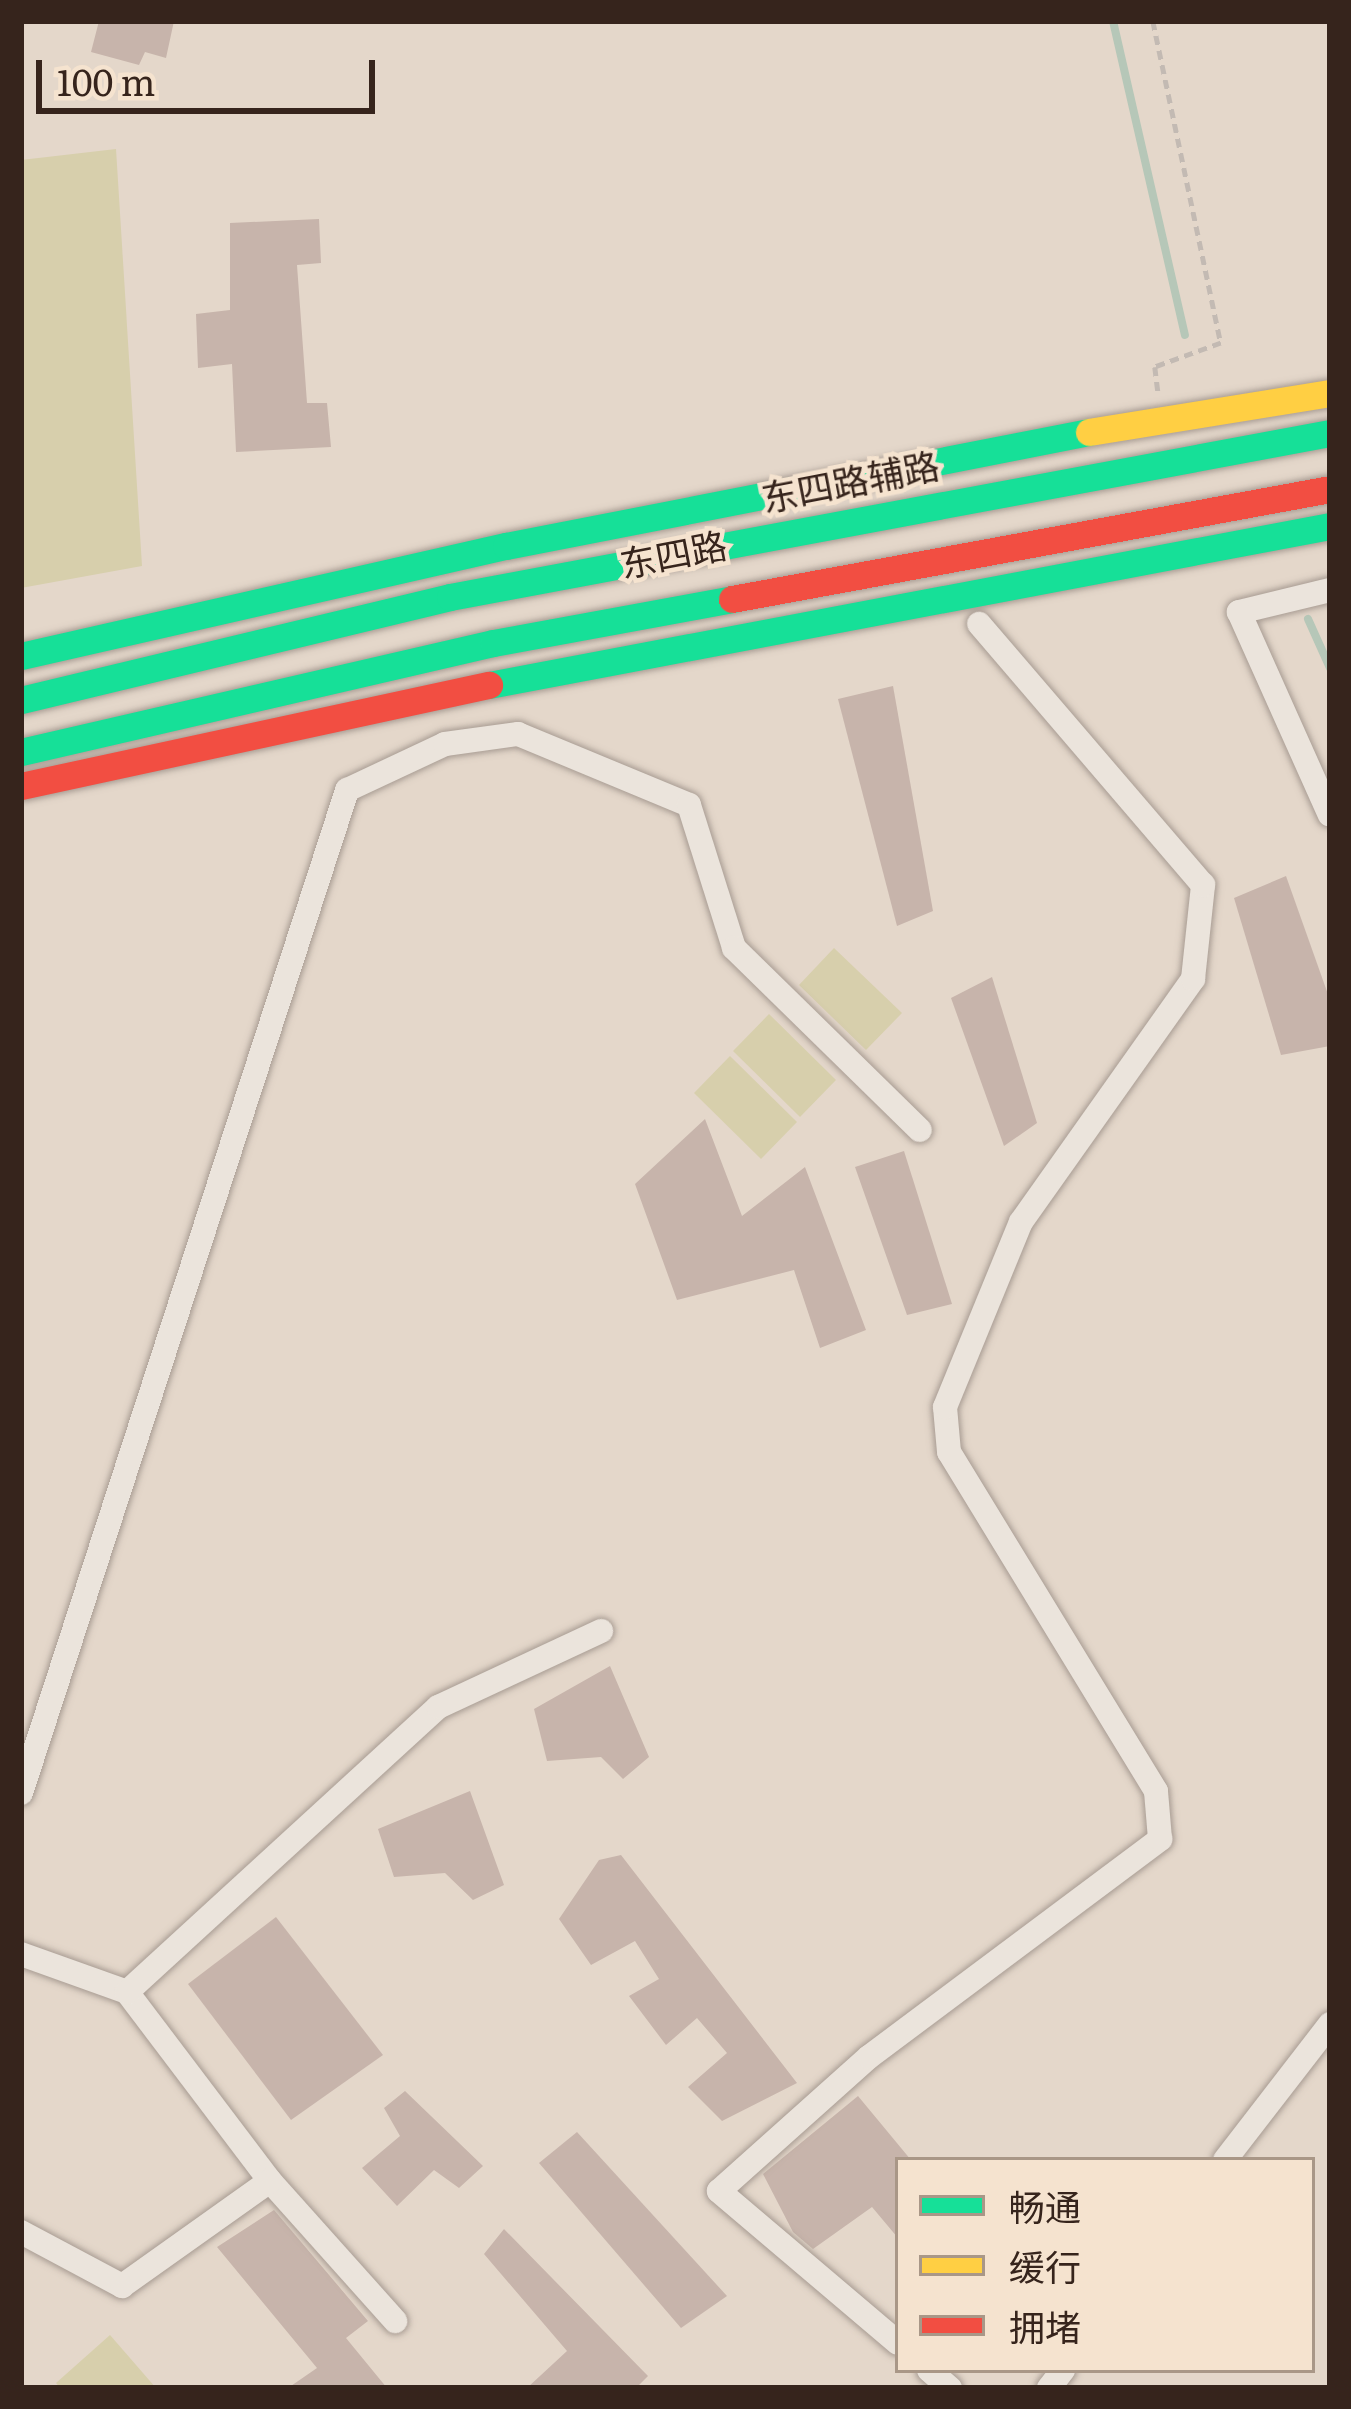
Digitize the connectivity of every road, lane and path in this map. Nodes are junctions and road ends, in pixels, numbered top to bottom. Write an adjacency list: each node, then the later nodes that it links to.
1 (1153, 21): 3 (path)
2 (1330, 393): 3 (main road, 东四路辅路)
3 (1163, 418): 9 (main road, 东四路辅路)
4 (1330, 433): 10 (main road, 东四路)
5 (1330, 489): 11 (main road, 东四路)
6 (1330, 526): 12 (main road)
7 (1330, 590): 13 (street)
8 (979, 624): 24 (street)
9 (21, 656)
10 (21, 700)
11 (21, 752)
12 (21, 786)
13 (1330, 814)
14 (920, 1130): 16 (street)
15 (601, 1631): 18 (street)
16 (21, 1793)
17 (21, 1954): 18 (street)
18 (127, 1992): 21 (street)
19 (1330, 2024): 20 (street)
20 (1227, 2157)
21 (270, 2181): 22 (street); 23 (street)
22 (21, 2232)
23 (395, 2321)
24 (895, 2340)

